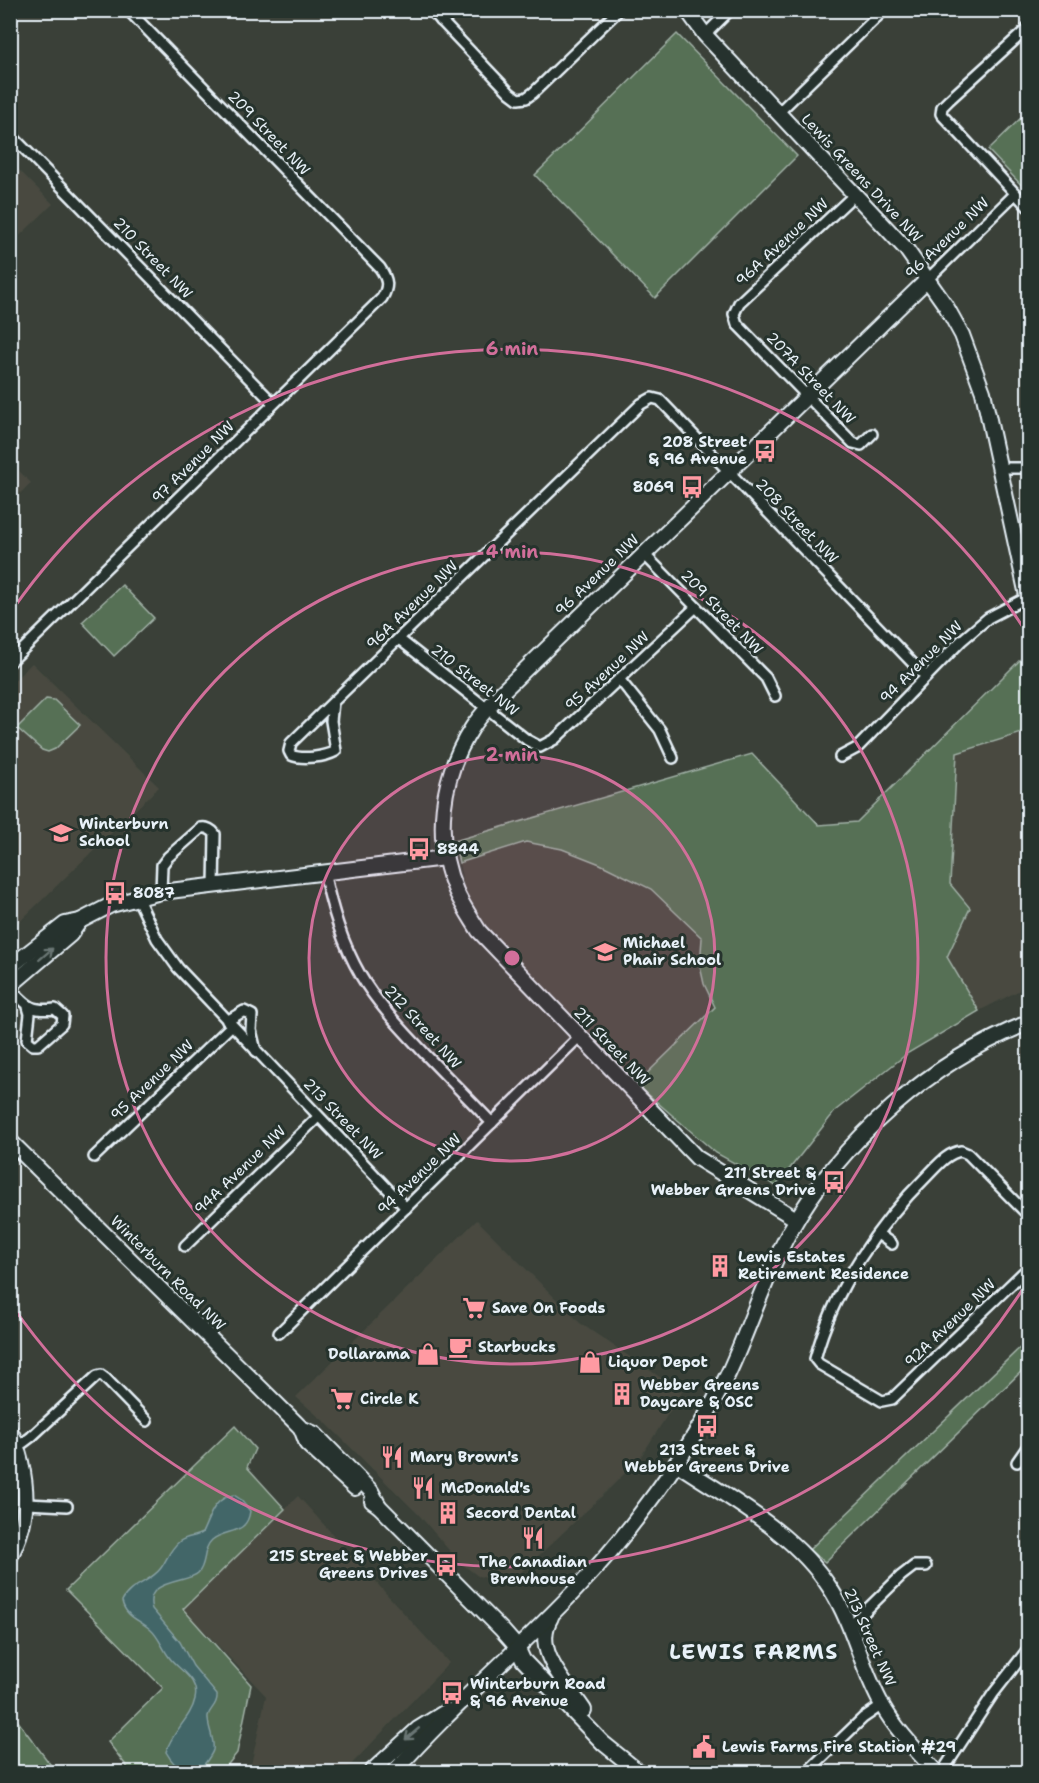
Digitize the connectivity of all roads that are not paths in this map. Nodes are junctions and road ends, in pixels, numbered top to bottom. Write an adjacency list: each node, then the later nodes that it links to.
1 (128, 10): 16 (street, 209 Street NW)
2 (431, 10): 8 (street)
3 (452, 10): 8 (street)
4 (619, 10): 8 (street)
5 (687, 10): 10 (street, Lewis Greens Drive NW)
6 (730, 10): 10 (street)
7 (884, 10): 11 (street)
8 (441, 21)
9 (1028, 28): 13 (street)
10 (705, 35): 11 (street, Lewis Greens Drive NW)
11 (778, 112): 14 (street, Lewis Greens Drive NW)
12 (10, 134): 20 (street, 210 Street NW)
13 (1015, 194): 15 (street); 17 (street, 96 Avenue NW)
14 (854, 195): 17 (street, Lewis Greens Drive NW); 18 (street, 96A Avenue NW)
15 (1029, 207)
16 (387, 279): 20 (street, 97 Avenue NW)
17 (928, 279): 19 (street, 96 Avenue NW); 23 (street, Lewis Greens Drive NW)
18 (734, 314): 19 (street, 207A Street NW)
19 (806, 395): 22 (street, 207A Street NW); 25 (street, 96 Avenue NW)
20 (273, 403): 30 (street, 97 Avenue NW)
21 (641, 404): 25 (street, 208 Street NW); 29 (street, 96A Avenue NW)
22 (872, 434)
23 (1000, 468): 24 (street); 27 (street, Lewis Greens Drive NW)
24 (1029, 468)
25 (728, 471): 26 (street, 96 Avenue NW); 31 (street, 208 Street NW)
26 (644, 553): 28 (street, 209 Street NW); 35 (street, 96 Avenue NW)
27 (1028, 598): 31 (street, 94 Avenue NW)
28 (696, 607): 32 (street, 95 Avenue NW); 33 (street, 209 Street NW)
29 (399, 639): 34 (street, 96A Avenue NW); 35 (street, 210 Street NW)
30 (10, 662)
31 (926, 677): 37 (street, 94 Avenue NW)
32 (620, 680): 36 (street, 95 Avenue NW); 38 (street)
33 (775, 696)
34 (333, 702): 34 (street, 96A Avenue NW)
35 (488, 708): 36 (street, 210 Street NW); 39 (street, 96 Avenue NW)
36 (533, 745)
37 (840, 757)
38 (673, 758)
39 (445, 858): 40 (street); 50 (street, 211 Street NW)
40 (324, 873): 41 (street); 53 (street, 212 Street NW)
41 (214, 886): 42 (street); 42 (street)
42 (160, 892): 43 (street)
43 (137, 897): 44 (street); 48 (street, 213 Street NW)
44 (80, 921): 45 (street); 46 (street, one-way to 44)
45 (10, 967)
46 (10, 987): 47 (street)
47 (28, 1007): 47 (street)
48 (229, 1023): 51 (street, 213 Street NW); 51 (street); 55 (street, 95 Avenue NW)
49 (1029, 1023): 58 (street)
50 (579, 1037): 53 (street, 94 Avenue NW); 58 (street, 211 Street NW)
51 (257, 1053): 52 (street, 213 Street NW)
52 (318, 1117): 56 (street, 213 Street NW); 61 (street, 94A Avenue NW)
53 (492, 1123): 56 (street, 94 Avenue NW)
54 (10, 1141): 75 (street, Winterburn Road NW)
55 (94, 1157)
56 (406, 1208): 63 (street, 94 Avenue NW)
57 (1029, 1215): 59 (street)
58 (796, 1220): 68 (street)
59 (878, 1234): 60 (street); 62 (street, 92A Avenue NW)
60 (892, 1244)
61 (185, 1246)
62 (1029, 1268)
63 (279, 1333)
64 (147, 1421): 65 (street)
65 (14, 1437): 69 (street)
66 (1029, 1446): 67 (street)
67 (1017, 1462)
68 (676, 1463): 73 (street); 74 (street, 213 Street NW)
69 (27, 1504): 70 (street); 71 (street)
70 (67, 1506)
71 (10, 1557)
72 (926, 1566): 74 (street)
73 (557, 1608): 75 (street); 79 (street)
74 (850, 1626): 78 (street, 213 Street NW)
75 (518, 1647): 77 (street); 79 (street, Winterburn Road NW); 82 (street, Winterburn Road NW)
76 (1029, 1649): 85 (street)
77 (459, 1703): 80 (street, one-way to 80); 81 (street)
78 (882, 1705): 83 (street); 84 (street, 213 Street NW)
79 (584, 1710): 82 (street, Winterburn Road NW)
80 (371, 1773)
81 (394, 1773)
82 (641, 1773)
83 (807, 1773)
84 (936, 1773)
85 (942, 1773)

